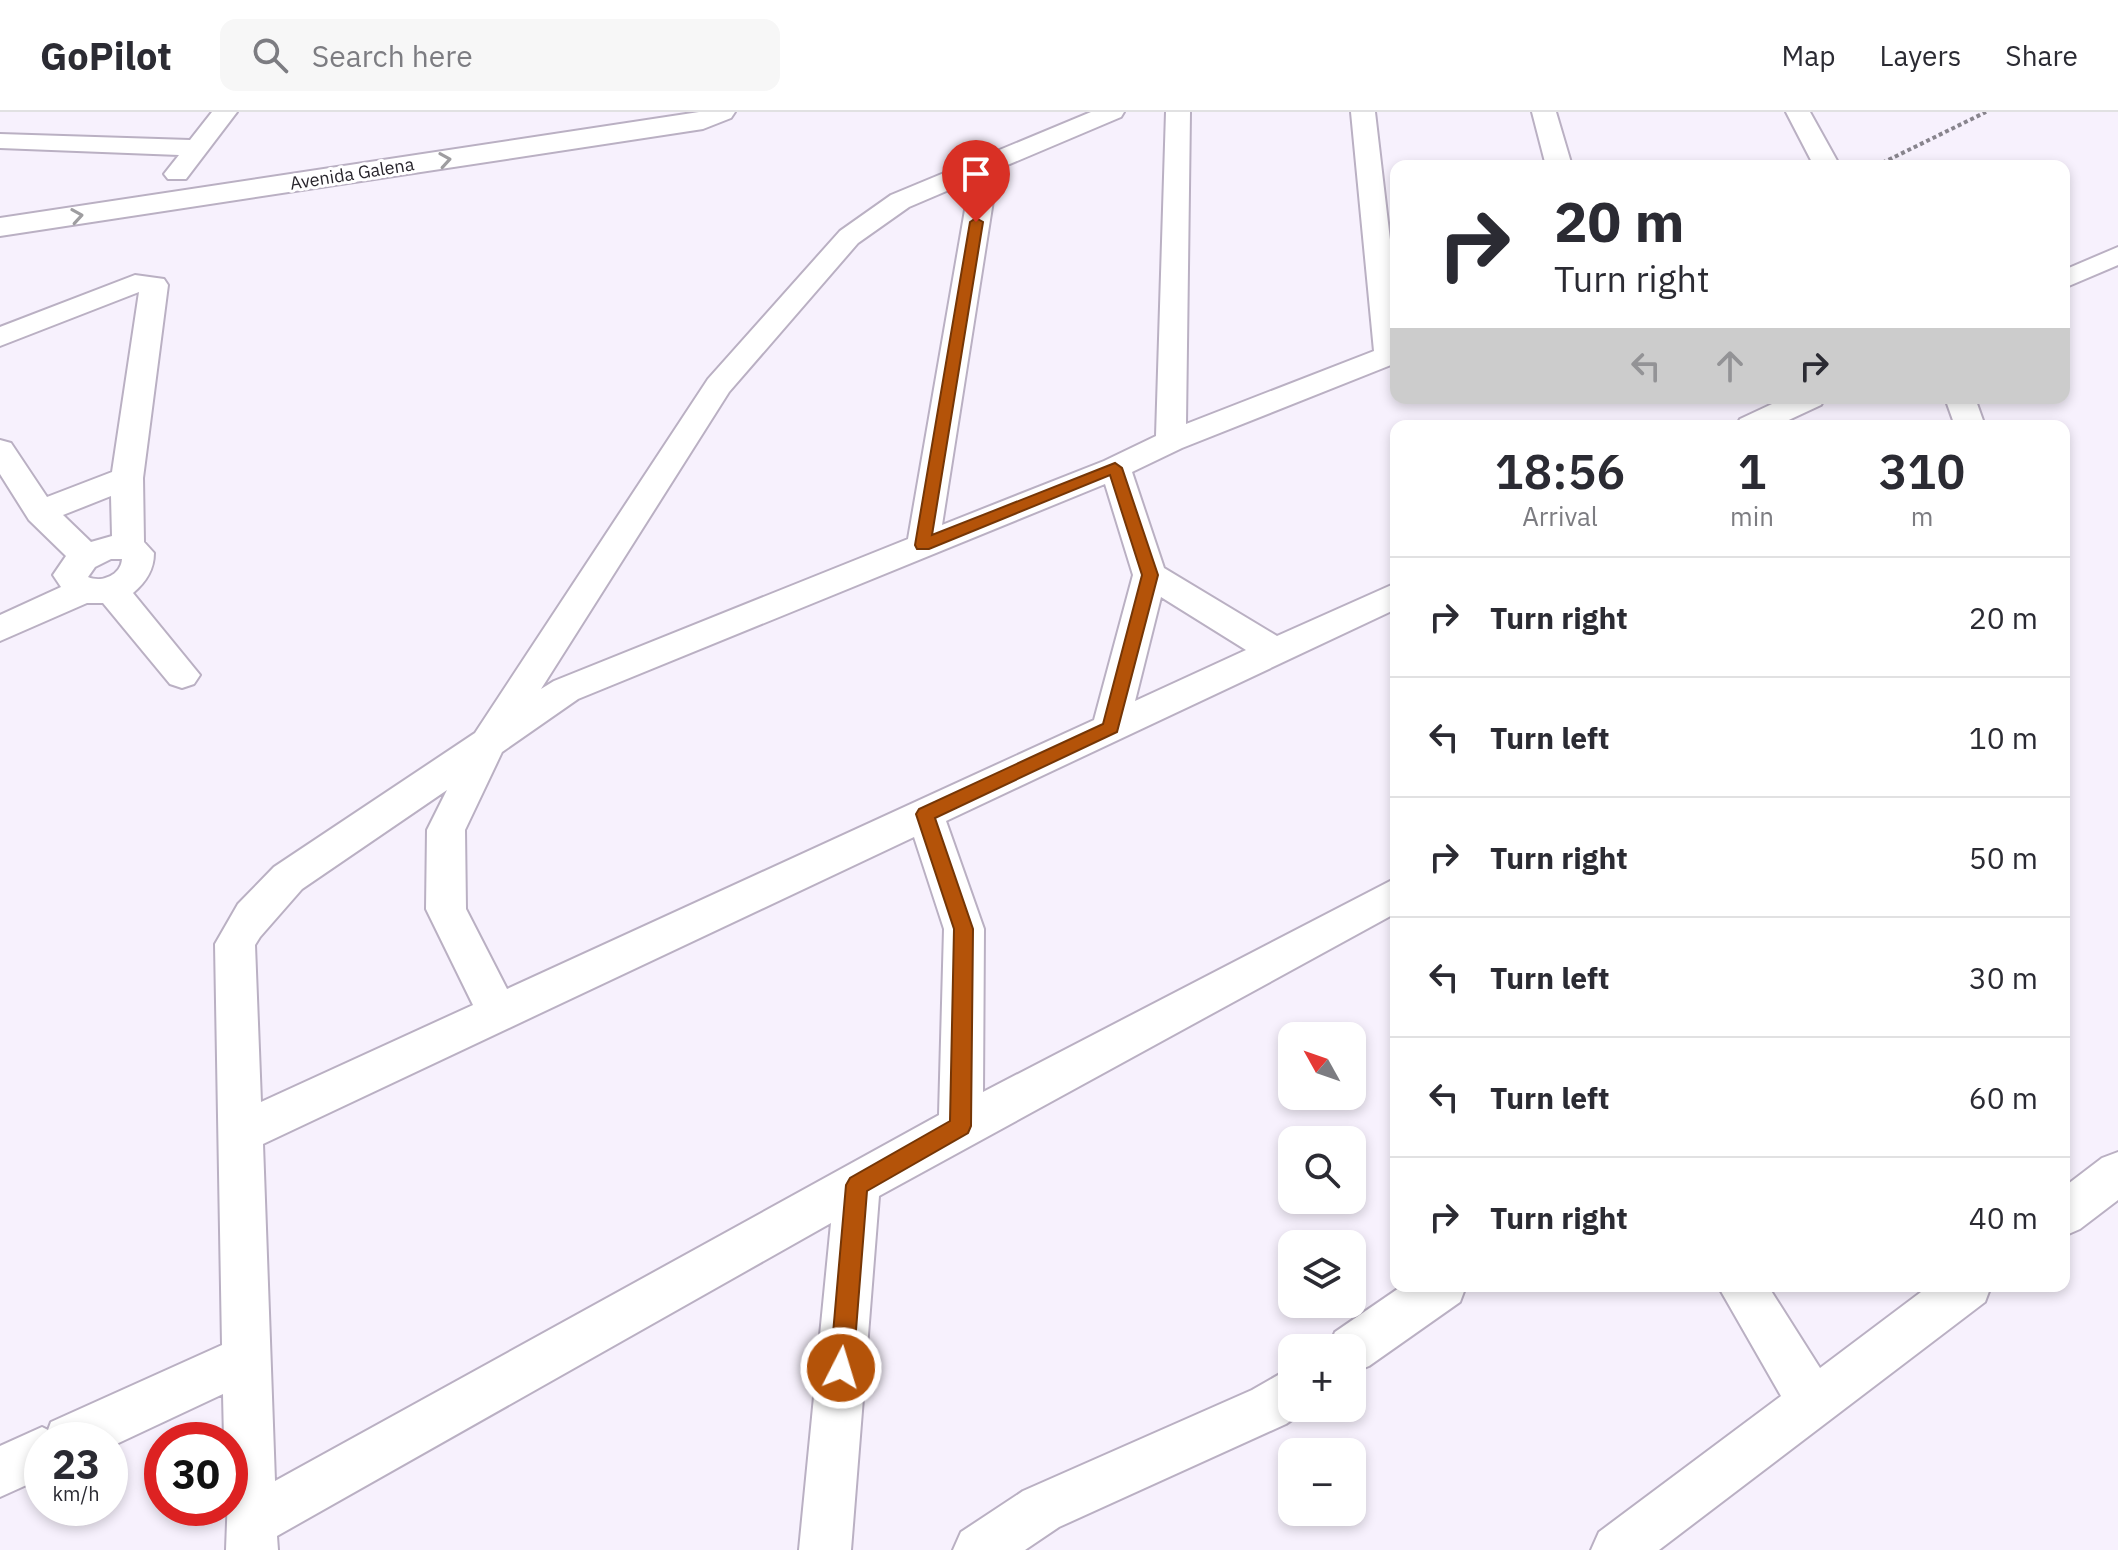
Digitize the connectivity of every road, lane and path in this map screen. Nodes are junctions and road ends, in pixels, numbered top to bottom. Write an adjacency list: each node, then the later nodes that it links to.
1 (225, 112): 11 (street)
2 (600, 112): 16 (street, Avenida Galena)
3 (1112, 112): 15 (street)
4 (1178, 112): 28 (street)
5 (1363, 112): 23 (street)
6 (1544, 112): 12 (street)
7 (1798, 112): 13 (street)
8 (1986, 112): 14 (path)
9 (712, 117): 18 (street, Avenida Galena, one-way to 9)
10 (0, 141): 11 (street)
11 (195, 148): 16 (street)
12 (1557, 160)
13 (1824, 160)
14 (1888, 160)
15 (986, 163): 33 (street); 42 (street)
16 (177, 174): 17 (street, Avenida Galena)
17 (0, 199)
18 (31, 223): 19 (street, Avenida Galena); 20 (street)
19 (0, 227)
20 (0, 235)
21 (2118, 255): 22 (street)
22 (2070, 277)
23 (1390, 330)
24 (0, 337): 31 (street)
25 (1390, 355): 28 (street)
26 (1797, 404): 27 (street)
27 (1764, 420)
28 (1171, 441): 30 (street)
29 (0, 450): 32 (street)
30 (1115, 468): 33 (street); 34 (street)
31 (127, 478): 32 (street); 35 (street)
32 (40, 512): 35 (street)
33 (923, 545): 42 (street)
34 (1150, 575): 39 (street); 41 (street)
35 (87, 578): 37 (street); 38 (street); 40 (street)
36 (1390, 598): 39 (street)
37 (0, 606)
38 (0, 629)
39 (1276, 652): 41 (street)
40 (182, 675)
41 (1110, 728): 43 (street)
42 (488, 743): 45 (street); 47 (street)
43 (925, 814): 45 (street); 46 (street)
44 (1390, 897): 46 (street)
45 (498, 1013): 47 (street)
46 (961, 1126): 49 (street)
47 (238, 1134): 55 (street)
48 (2118, 1173): 50 (street)
49 (857, 1185): 61 (street); 62 (street)
50 (2070, 1209)
51 (1434, 1292): 54 (street)
52 (1745, 1292): 57 (street)
53 (1960, 1292): 57 (street)
54 (1366, 1339)
55 (246, 1359): 58 (street); 61 (street)
56 (1278, 1401): 63 (street)
57 (1813, 1402): 64 (street)
58 (108, 1422)
59 (24, 1461): 60 (street)
60 (0, 1472)
61 (251, 1537)
62 (825, 1550)
63 (979, 1550)
64 (1617, 1550)

